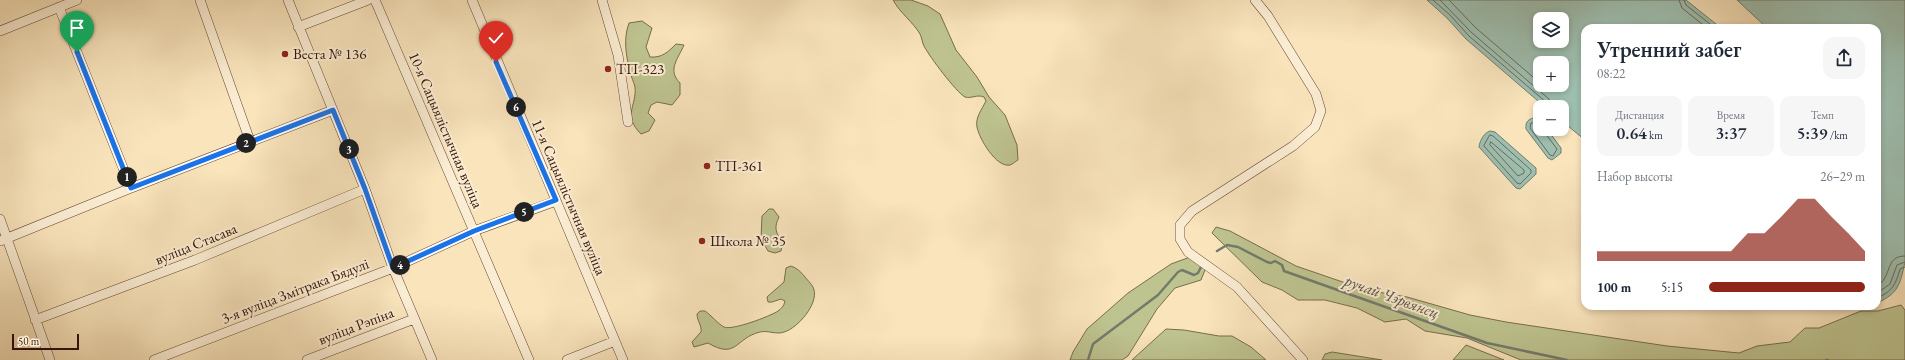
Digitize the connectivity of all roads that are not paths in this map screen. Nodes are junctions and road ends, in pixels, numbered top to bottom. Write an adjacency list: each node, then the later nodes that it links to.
1 (77, 0): 9 (street)
2 (200, 0): 14 (street)
3 (288, 0): 10 (street)
4 (368, 0): 10 (street)
5 (375, 0): 19 (street, 10-я Сацыялістычная вуліца)
6 (472, 0): 17 (street, 11-я Сацыялістычная вуліца)
7 (602, 0): 13 (street)
8 (1255, 0): 32 (street)
9 (59, 7): 11 (street); 15 (street)
10 (298, 26): 12 (street)
11 (0, 31)
12 (333, 110): 14 (street); 16 (street)
13 (628, 122)
14 (250, 141): 15 (street)
15 (131, 188): 20 (street)
16 (365, 189): 21 (street); 23 (street, вуліца Стасава)
17 (556, 200): 19 (street, 3-я вуліца Змітрака Бядулі); 24 (street, 11-я Сацыялістычная вуліца)
18 (0, 219): 20 (street)
19 (474, 231): 21 (street, 3-я вуліца Змітрака Бядулі); 29 (street, 10-я Сацыялістычная вуліца)
20 (3, 240): 23 (street)
21 (393, 268): 22 (street); 26 (street, 3-я вуліца Змітрака Бядулі)
22 (414, 319): 27 (street, вуліца Рэпіна); 28 (street)
23 (36, 320): 25 (street)
24 (615, 341): 30 (street); 31 (street, 11-я Сацыялістычная вуліца)
25 (50, 360)
26 (154, 360)
27 (307, 360)
28 (432, 360)
29 (529, 360)
30 (567, 360)
31 (623, 360)
32 (1303, 360)

